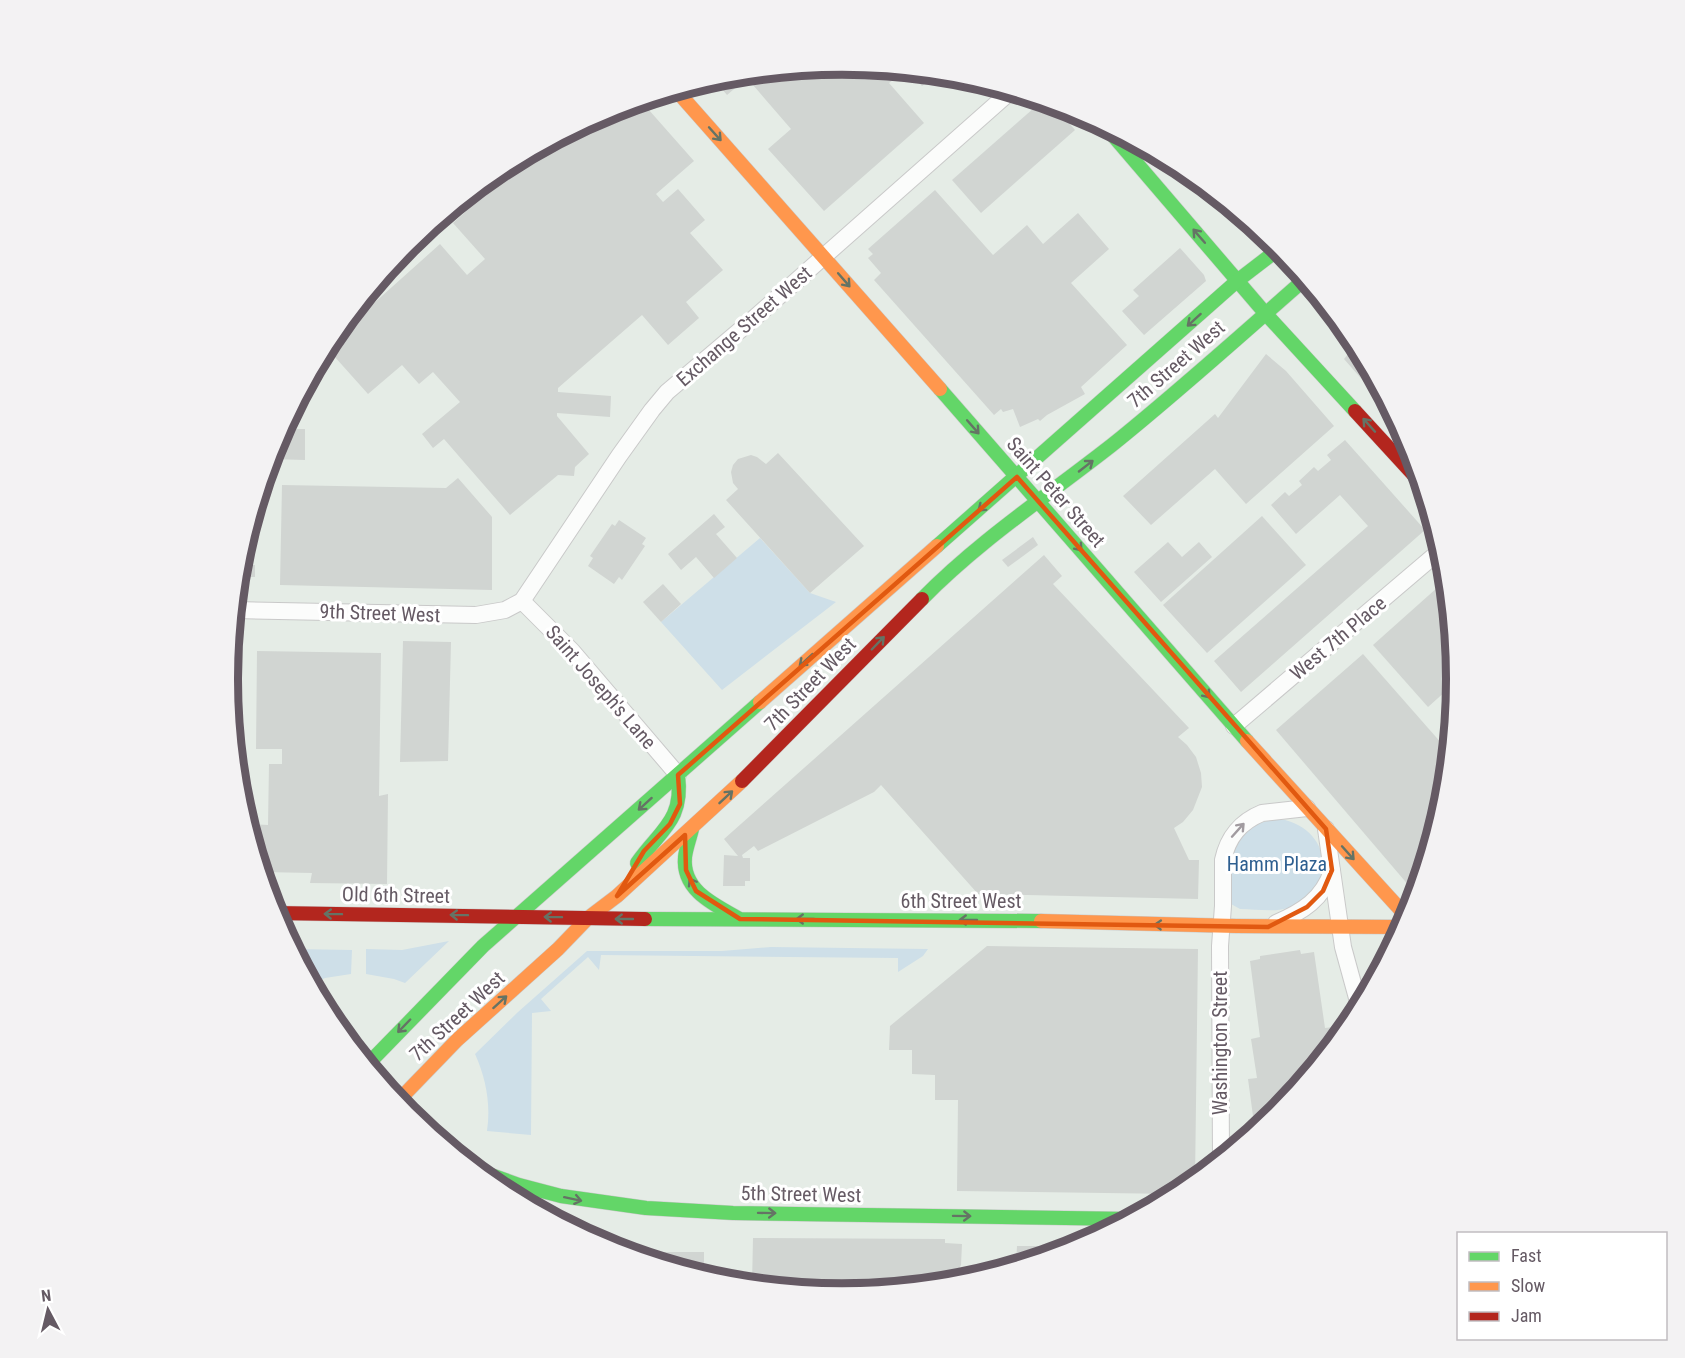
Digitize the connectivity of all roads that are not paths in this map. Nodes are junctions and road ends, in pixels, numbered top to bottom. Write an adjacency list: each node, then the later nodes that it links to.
1 (682, 97): 5 (main road, Saint Peter Street, one-way to 5)
2 (1004, 97): 5 (street, Exchange Street West)
3 (1118, 141): 6 (main road, one-way to 3)
4 (1272, 254): 6 (main road, 7th Street West)
5 (824, 257): 10 (main road, Saint Peter Street, one-way to 10); 13 (street, Exchange Street West)
6 (1237, 281): 8 (main road); 10 (main road, 7th Street West, one-way to 10)
7 (1299, 284): 8 (main road, 7th Street West)
8 (1265, 312): 9 (main road, one-way to 8); 11 (main road, 7th Street West, one-way to 8)
9 (1408, 469)
10 (1017, 477): 11 (main road, Saint Peter Street); 16 (main road, 7th Street West, one-way to 16)
11 (1038, 500): 15 (main road, Saint Peter Street, one-way to 15); 18 (main road, 7th Street West, one-way to 11)
12 (1434, 556): 15 (street, West 7th Place)
13 (522, 601): 14 (street, 9th Street West); 16 (street, Saint Joseph's Lane)
14 (243, 610)
15 (1234, 726): 17 (main road, Saint Peter Street)
16 (678, 774): 21 (main road); 24 (main road, 7th Street West, one-way to 24)
17 (1307, 808): 19 (main road, Saint Peter Street); 27 (street, one-way to 17)
18 (692, 829): 21 (main road, 7th Street West); 26 (main road, one-way to 18)
19 (1326, 829): 20 (street); 22 (main road, Saint Peter Street, one-way to 22)
20 (1332, 870): 28 (street); 29 (street)
21 (617, 896): 25 (main road, 7th Street West)
22 (1401, 910)
23 (285, 913): 24 (main road, Old 6th Street, one-way to 23)
24 (518, 916): 25 (main road, 6th Street West, one-way to 24); 32 (main road, 7th Street West, one-way to 32)
25 (588, 918): 26 (main road, 6th Street West, one-way to 25); 33 (main road, 7th Street West, one-way to 25)
26 (740, 919): 27 (main road, 6th Street West, one-way to 26)
27 (1222, 926): 29 (main road, 6th Street West); 34 (street, Washington Street)
28 (1339, 926): 29 (main road, 6th Street West); 30 (main road, 6th Street West); 31 (street)
29 (1268, 927)
30 (1393, 927)
31 (1357, 996)
32 (373, 1059)
33 (404, 1094)
34 (1221, 1149)
35 (505, 1179): 36 (main road, 5th Street West, one-way to 36)
36 (1114, 1219)

